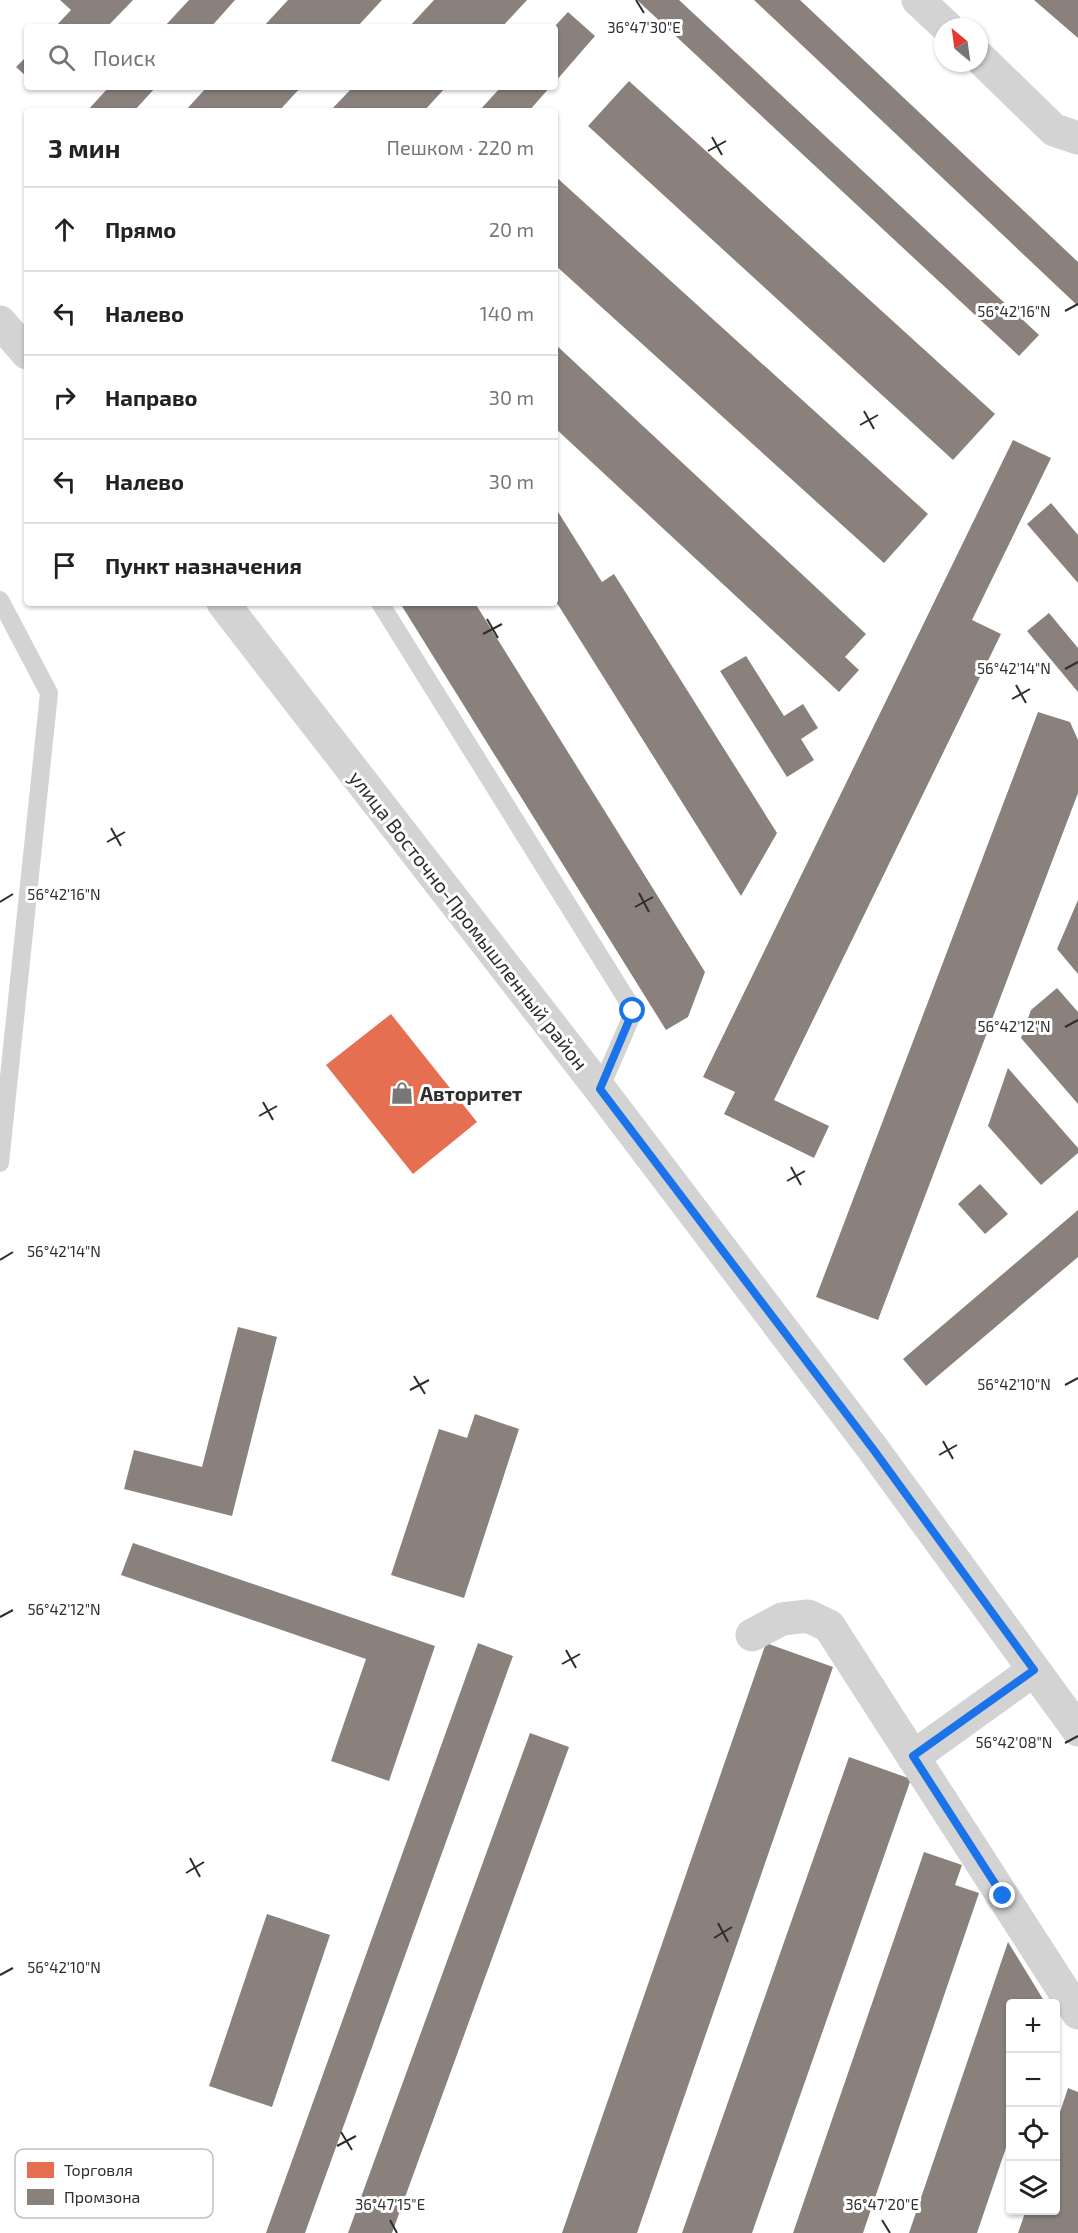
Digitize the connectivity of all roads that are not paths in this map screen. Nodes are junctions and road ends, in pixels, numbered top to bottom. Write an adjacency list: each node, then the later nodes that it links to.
1 (918, 0): 2 (street)
2 (937, 18)
3 (988, 66): 4 (street)
4 (1078, 138)
5 (0, 322): 6 (street)
6 (24, 350)
7 (0, 600): 11 (lane)
8 (225, 606): 10 (street, улица Восточно-Промышленный район)
9 (382, 606): 10 (lane)
10 (600, 1089): 13 (street, улица Восточно-Промышленный район)
11 (0, 1163)
12 (752, 1635): 15 (street)
13 (1034, 1670): 14 (street, улица Восточно-Промышленный район); 15 (street)
14 (1078, 1730)
15 (913, 1756): 16 (street)
16 (1078, 2013)

